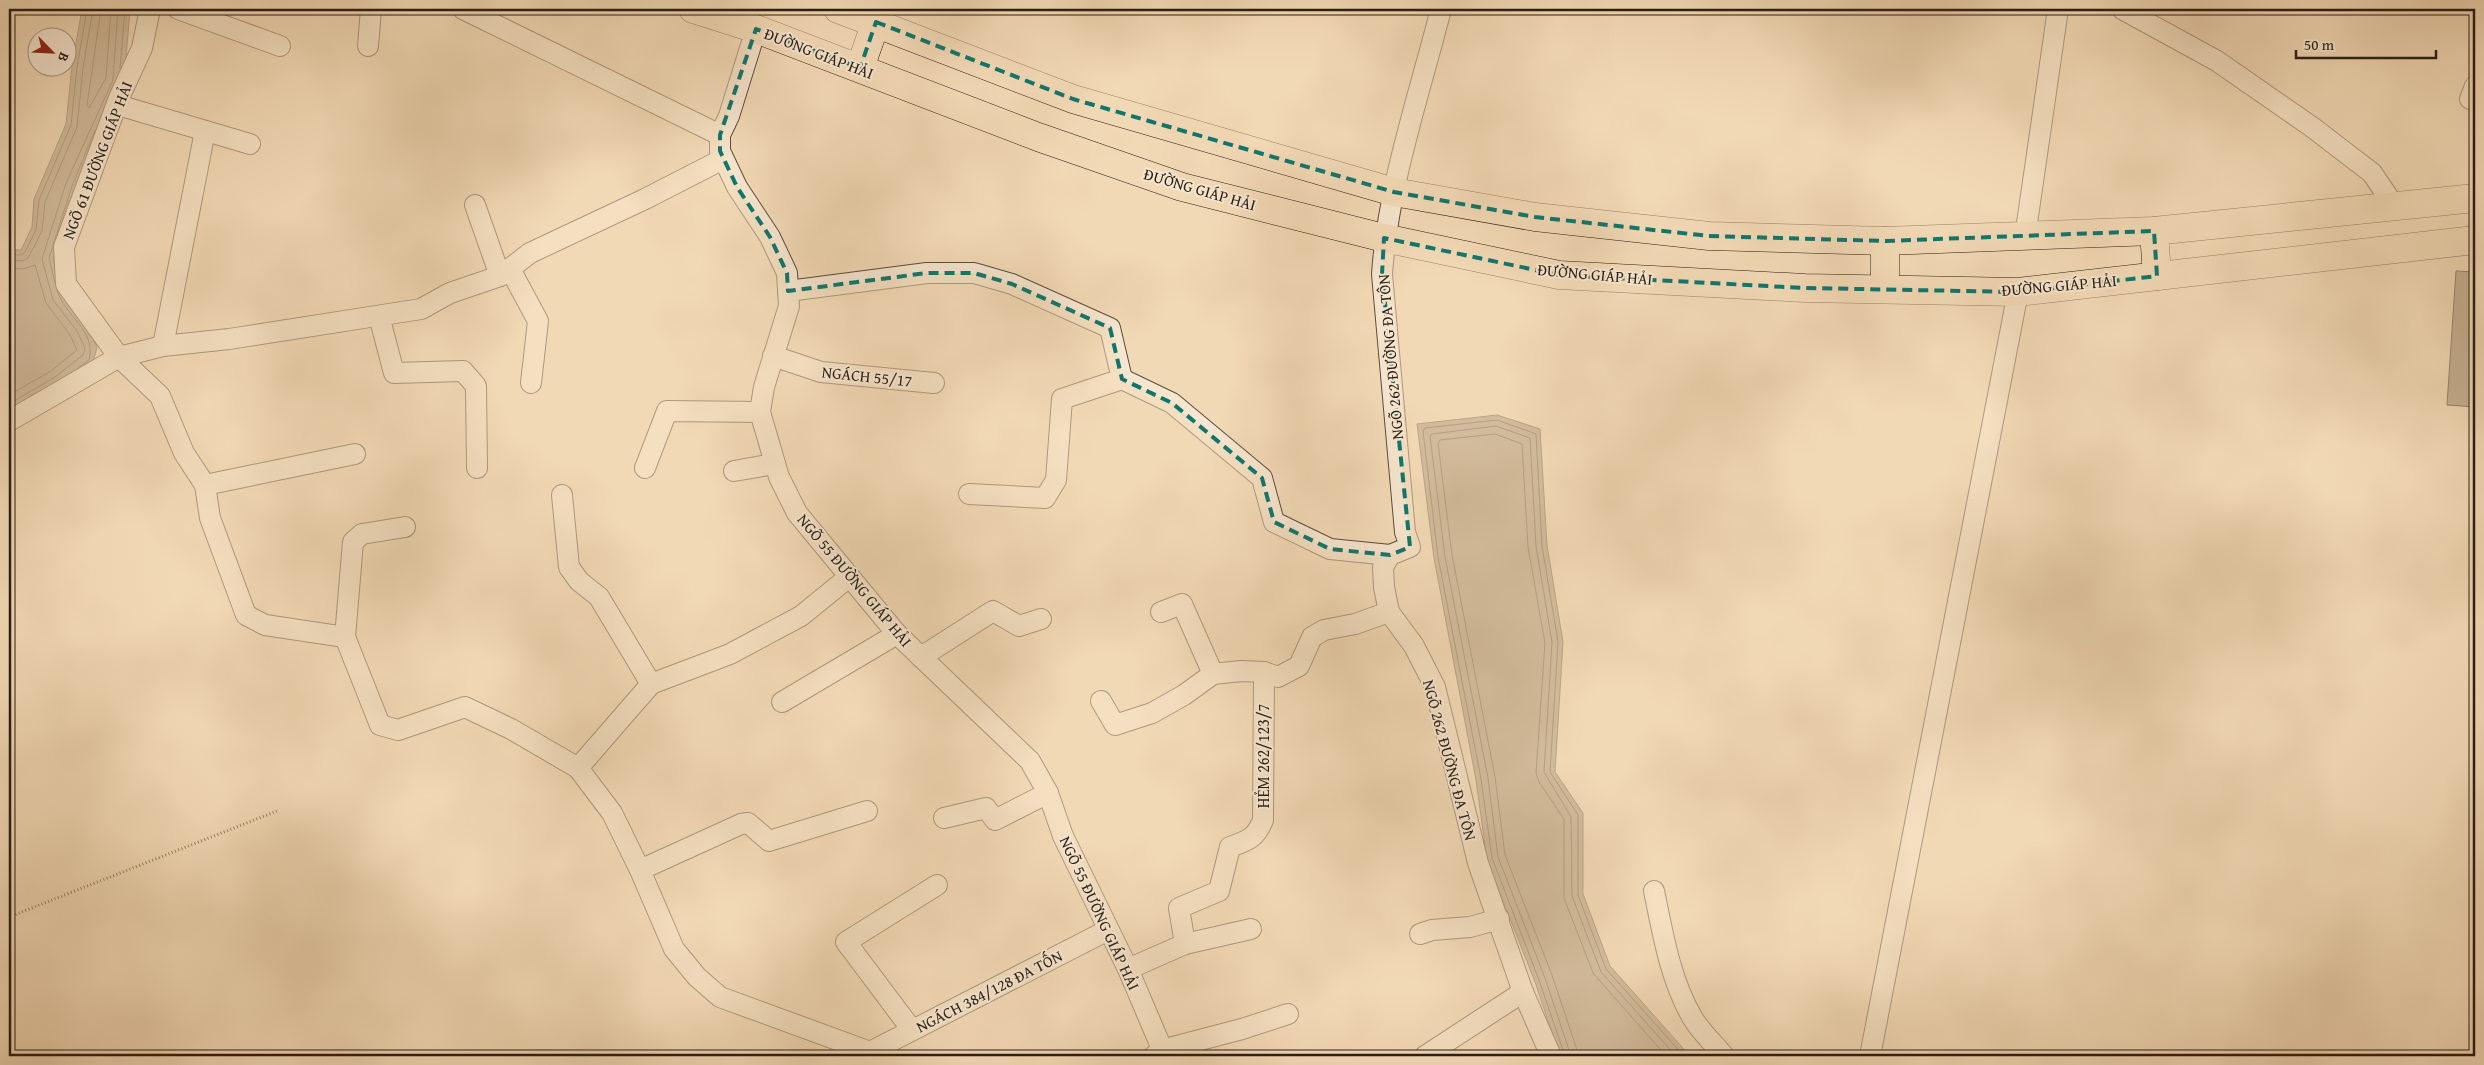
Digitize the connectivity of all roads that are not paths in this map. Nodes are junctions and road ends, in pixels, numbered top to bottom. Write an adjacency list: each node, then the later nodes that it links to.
1 (150, 9): 15 (street, NGÕ 61 ĐƯỜNG GIÁP HẢI)
2 (178, 9): 12 (street)
3 (371, 9): 13 (street)
4 (463, 9): 17 (street)
5 (693, 9): 11 (highway, ĐƯỜNG GIÁP HẢI)
6 (838, 9): 10 (highway)
7 (1441, 9): 20 (street)
8 (2058, 9): 25 (street)
9 (2122, 9): 23 (street)
10 (876, 22): 14 (highway); 20 (highway)
11 (756, 29): 14 (highway, ĐƯỜNG GIÁP HẢI); 17 (street)
12 (280, 46)
13 (368, 46)
14 (860, 68): 26 (highway, ĐƯỜNG GIÁP HẢI)
15 (118, 105): 16 (street); 37 (street, NGÕ 61 ĐƯỜNG GIÁP HẢI)
16 (205, 131): 18 (street); 35 (street)
17 (720, 135): 19 (street, NGÕ 55 ĐƯỜNG GIÁP HẢI)
18 (250, 144)
19 (723, 159): 29 (street); 32 (street, NGÕ 55 ĐƯỜNG GIÁP HẢI)
20 (1394, 192): 26 (street); 28 (highway)
21 (2475, 198): 23 (highway)
22 (475, 205): 29 (street)
23 (2395, 207): 24 (highway)
24 (2154, 231): 25 (highway); 30 (highway)
25 (2026, 237): 28 (highway)
26 (1384, 238): 31 (highway, ĐƯỜNG GIÁP HẢI); 52 (street, NGÕ 262 ĐƯỜNG ĐA TÔN)
27 (2475, 240): 30 (highway, ĐƯỜNG GIÁP HẢI)
28 (1884, 241): 31 (highway)
29 (505, 273): 34 (street); 39 (street)
30 (2157, 276): 33 (highway, ĐƯỜNG GIÁP HẢI)
31 (1885, 288): 33 (highway, ĐƯỜNG GIÁP HẢI)
32 (788, 290): 36 (street, NGÕ 55 ĐƯỜNG GIÁP HẢI); 38 (street)
33 (2018, 292): 86 (street)
34 (378, 316): 35 (street); 45 (street)
35 (163, 346): 37 (street)
36 (772, 356): 40 (street, NGÁCH 55/17); 41 (street, NGÕ 55 ĐƯỜNG GIÁP HẢI)
37 (119, 357): 42 (street); 48 (street, NGÕ 61 ĐƯỜNG GIÁP HẢI)
38 (1122, 379): 49 (street); 52 (street)
39 (531, 383)
40 (934, 383)
41 (760, 412): 44 (street, NGÕ 55 ĐƯỜNG GIÁP HẢI); 46 (street)
42 (9, 421)
43 (355, 454): 48 (street)
44 (774, 464): 47 (street); 53 (street, NGÕ 55 ĐƯỜNG GIÁP HẢI)
45 (477, 468)
46 (645, 468)
47 (734, 472)
48 (205, 486): 58 (street)
49 (968, 494)
50 (562, 495): 62 (street)
51 (405, 527): 58 (street)
52 (1390, 555): 55 (street, NGÕ 262 ĐƯỜNG ĐA TÔN)
53 (849, 577): 57 (street, NGÕ 55 ĐƯỜNG GIÁP HẢI); 62 (street)
54 (1161, 612): 61 (street)
55 (1389, 612): 60 (street); 72 (street, NGÕ 262 ĐƯỜNG ĐA TÔN)
56 (1041, 619): 59 (street)
57 (897, 634): 59 (street, NGÕ 55 ĐƯỜNG GIÁP HẢI); 64 (street)
58 (345, 637): 65 (street)
59 (922, 657): 66 (street, NGÕ 55 ĐƯỜNG GIÁP HẢI)
60 (1264, 672): 61 (street); 76 (street, HẺM 262/123/7)
61 (1213, 674): 63 (street)
62 (651, 684): 65 (street)
63 (1101, 701)
64 (782, 702)
65 (578, 768): 69 (street)
66 (1048, 793): 68 (street); 74 (street, NGÕ 55 ĐƯỜNG GIÁP HẢI)
67 (867, 811): 69 (street)
68 (944, 818)
69 (640, 870): 81 (street)
70 (937, 885): 80 (street)
71 (1654, 891): 85 (street)
72 (1499, 919): 75 (street); 78 (street, NGÕ 262 ĐƯỜNG ĐA TÔN)
73 (1251, 929): 76 (street)
74 (1108, 930): 77 (street, NGÕ 55 ĐƯỜNG GIÁP HẢI); 80 (street, NGÁCH 384/128 ĐA TỐN)
75 (1420, 934)
76 (1185, 944): 77 (street)
77 (1128, 969): 82 (street, NGÕ 55 ĐƯỜNG GIÁP HẢI)
78 (1523, 992): 83 (street); 84 (street, NGÕ 262 ĐƯỜNG ĐA TÔN)
79 (1288, 1014): 82 (street)
80 (912, 1030): 81 (street, NGÁCH 384/128 ĐA TỐN)
81 (875, 1054)
82 (1160, 1054)
83 (1425, 1056)
84 (1551, 1056)
85 (1724, 1056)
86 (1870, 1056)

